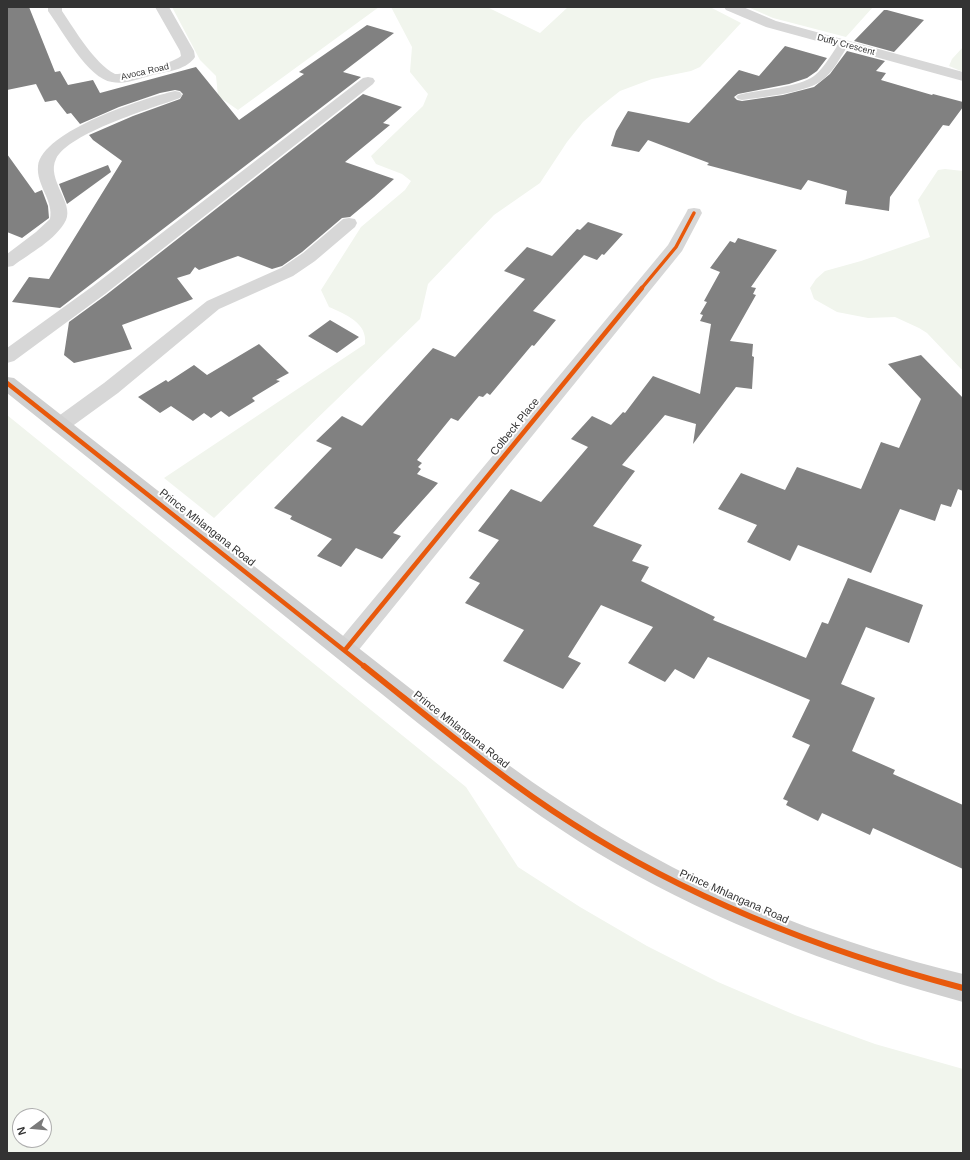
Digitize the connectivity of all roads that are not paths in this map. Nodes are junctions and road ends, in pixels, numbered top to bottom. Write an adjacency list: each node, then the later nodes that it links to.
1 (55, 7): 2 (street, Avoca Road)
2 (162, 7)
3 (731, 7): 4 (street, Duffy Crescent)
4 (844, 44): 5 (street, Duffy Crescent); 8 (lane)
5 (963, 77)
6 (368, 81): 12 (street)
7 (175, 95): 11 (street)
8 (742, 97)
9 (694, 213): 15 (street, Colbeck Place)
10 (349, 223): 14 (street)
11 (7, 262)
12 (7, 357)
13 (7, 383): 14 (street, Prince Mhlangana Road)
14 (60, 425): 15 (street, Prince Mhlangana Road)
15 (345, 650): 16 (street, Prince Mhlangana Road)
16 (963, 988)

